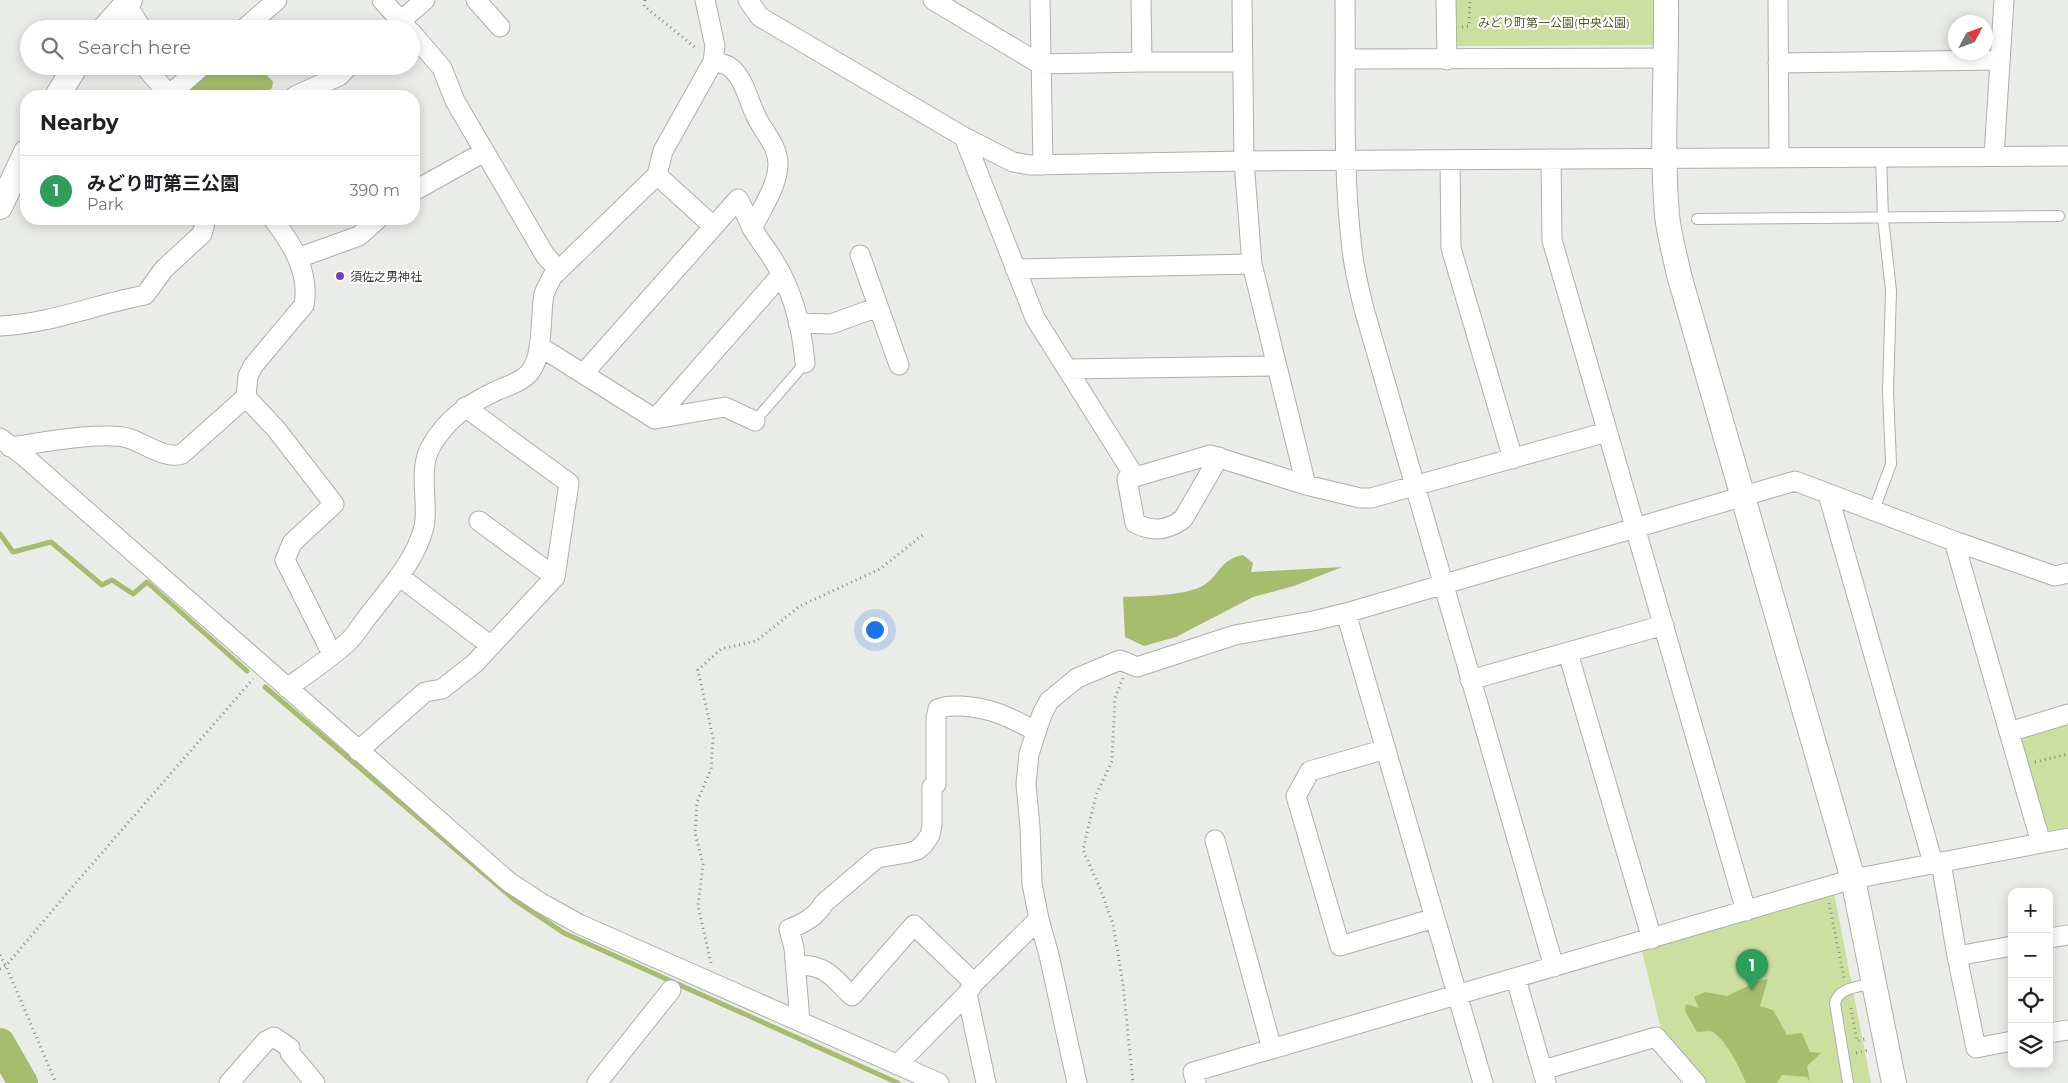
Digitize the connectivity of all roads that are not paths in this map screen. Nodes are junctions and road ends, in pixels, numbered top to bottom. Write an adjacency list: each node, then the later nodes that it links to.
1 (277, 0): 19 (street)
2 (382, 0): 20 (street)
3 (425, 0): 21 (street)
4 (476, 0): 22 (street)
5 (705, 0): 28 (street)
6 (748, 0): 41 (street)
7 (1040, 0): 32 (street)
8 (1141, 0): 29 (street)
9 (1242, 0): 30 (street)
10 (1345, 0): 25 (street)
11 (1446, 0): 26 (street)
12 (1666, 0): 24 (street)
13 (1778, 0): 31 (street)
14 (2004, 0): 27 (street)
15 (126, 1): 17 (street); 18 (street)
16 (935, 1): 32 (street)
17 (111, 20)
18 (137, 20)
19 (254, 20)
20 (397, 20)
21 (409, 20)
22 (500, 27)
23 (420, 45): 42 (street)
24 (1667, 58): 26 (street); 49 (street)
25 (1346, 59): 26 (street); 51 (street)
26 (1447, 60)
27 (2000, 60): 31 (street); 44 (street)
28 (713, 62): 54 (street); 64 (street)
29 (1142, 62): 30 (street); 32 (street)
30 (1242, 62): 50 (street)
31 (1778, 63): 46 (street)
32 (1040, 64): 53 (street)
33 (70, 75): 37 (street)
34 (151, 75): 38 (street)
35 (192, 75): 39 (street)
36 (339, 75): 40 (street)
37 (61, 90)
38 (164, 90)
39 (176, 90)
40 (308, 90)
41 (964, 136): 53 (street); 68 (street)
42 (484, 152): 55 (street); 69 (street)
43 (1881, 156): 44 (street); 46 (street); 58 (lane)
44 (1994, 156): 45 (street)
45 (2068, 156)
46 (1779, 157): 49 (street)
47 (1552, 159): 48 (street); 49 (street); 84 (street)
48 (1450, 160): 51 (street); 87 (street)
49 (1664, 160): 92 (street)
50 (1244, 161): 51 (street); 53 (street); 67 (street)
51 (1346, 161): 90 (street)
52 (20, 165): 56 (street)
53 (1043, 165)
54 (657, 175): 63 (street); 69 (street)
55 (420, 189)
56 (0, 207)
57 (2058, 216): 58 (lane)
58 (1883, 218): 59 (lane); 93 (lane)
59 (1697, 219)
60 (204, 225): 73 (street)
61 (277, 225): 66 (street)
62 (371, 225): 66 (street)
63 (713, 226): 64 (street); 79 (street)
64 (752, 229): 70 (street)
65 (860, 256): 71 (street)
66 (298, 258): 80 (street)
67 (1252, 264): 68 (street); 77 (street)
68 (1015, 269): 78 (street)
69 (558, 270): 74 (street)
70 (781, 275): 72 (street); 82 (street)
71 (878, 307): 72 (street); 76 (street)
72 (798, 323): 75 (street)
73 (0, 326)
74 (539, 346): 79 (street); 81 (street)
75 (806, 363): 83 (lane)
76 (899, 365)
77 (1277, 366): 78 (street); 89 (street)
78 (1067, 369): 88 (street)
79 (584, 374): 82 (street)
80 (246, 397): 85 (street); 105 (street)
81 (466, 407): 98 (street); 99 (street)
82 (655, 419): 83 (street)
83 (755, 420)
84 (1608, 432): 87 (street); 95 (street)
85 (5, 442): 107 (street)
86 (1219, 457): 88 (street); 88 (street); 89 (street)
87 (1513, 459): 90 (street)
88 (1135, 477)
89 (1306, 485): 90 (street)
90 (1415, 486): 100 (street)
91 (1828, 494): 92 (street); 93 (street); 116 (street)
92 (1742, 496): 95 (street); 117 (street)
93 (1874, 510): 96 (street)
94 (478, 521): 99 (street)
95 (1637, 528): 100 (street); 102 (street)
96 (1954, 541): 97 (street); 110 (street)
97 (2068, 573)
98 (399, 576): 103 (street); 105 (street)
99 (555, 577): 103 (street)
100 (1443, 584): 101 (street); 106 (street)
101 (1346, 613): 109 (street); 111 (street)
102 (1664, 625): 104 (street); 118 (street)
103 (491, 646): 112 (street)
104 (1568, 653): 106 (street); 123 (street)
105 (332, 654): 107 (street)
106 (1470, 680): 127 (street)
107 (286, 688): 112 (street)
108 (2068, 714): 110 (street)
109 (1036, 731): 120 (street); 126 (street)
110 (2009, 732): 115 (street)
111 (1386, 749): 119 (street); 119 (street)
112 (358, 751): 133 (street)
113 (2068, 838): 115 (street)
114 (1215, 840): 137 (street)
115 (2041, 843): 116 (street)
116 (1937, 862): 117 (street); 125 (street)
117 (1852, 879): 118 (street); 129 (street)
118 (1746, 911): 123 (street)
119 (1435, 918): 132 (street)
120 (1039, 919): 130 (street); 145 (street)
121 (2068, 935): 122 (street)
122 (2053, 937)
123 (1652, 939): 127 (street)
124 (2008, 947): 125 (street)
125 (1957, 956): 136 (street)
126 (796, 964): 130 (street); 133 (street)
127 (1554, 967): 128 (street)
128 (1516, 979): 132 (street); 139 (street)
129 (1874, 983): 149 (lane); 150 (street)
130 (970, 989): 138 (street); 144 (street)
131 (671, 990): 142 (street)
132 (1457, 996): 137 (street); 147 (street)
133 (800, 1022): 138 (street)
134 (2068, 1030): 135 (street)
135 (2053, 1033)
136 (2008, 1042)
137 (1272, 1048): 146 (street)
138 (897, 1065): 143 (street)
139 (1545, 1077): 148 (street)
140 (229, 1083): 141 (street)
141 (315, 1083)
142 (597, 1083)
143 (939, 1083)
144 (986, 1083)
145 (1077, 1083)
146 (1196, 1083)
147 (1484, 1083)
148 (1696, 1083)
149 (1848, 1083)
150 (1894, 1083)

